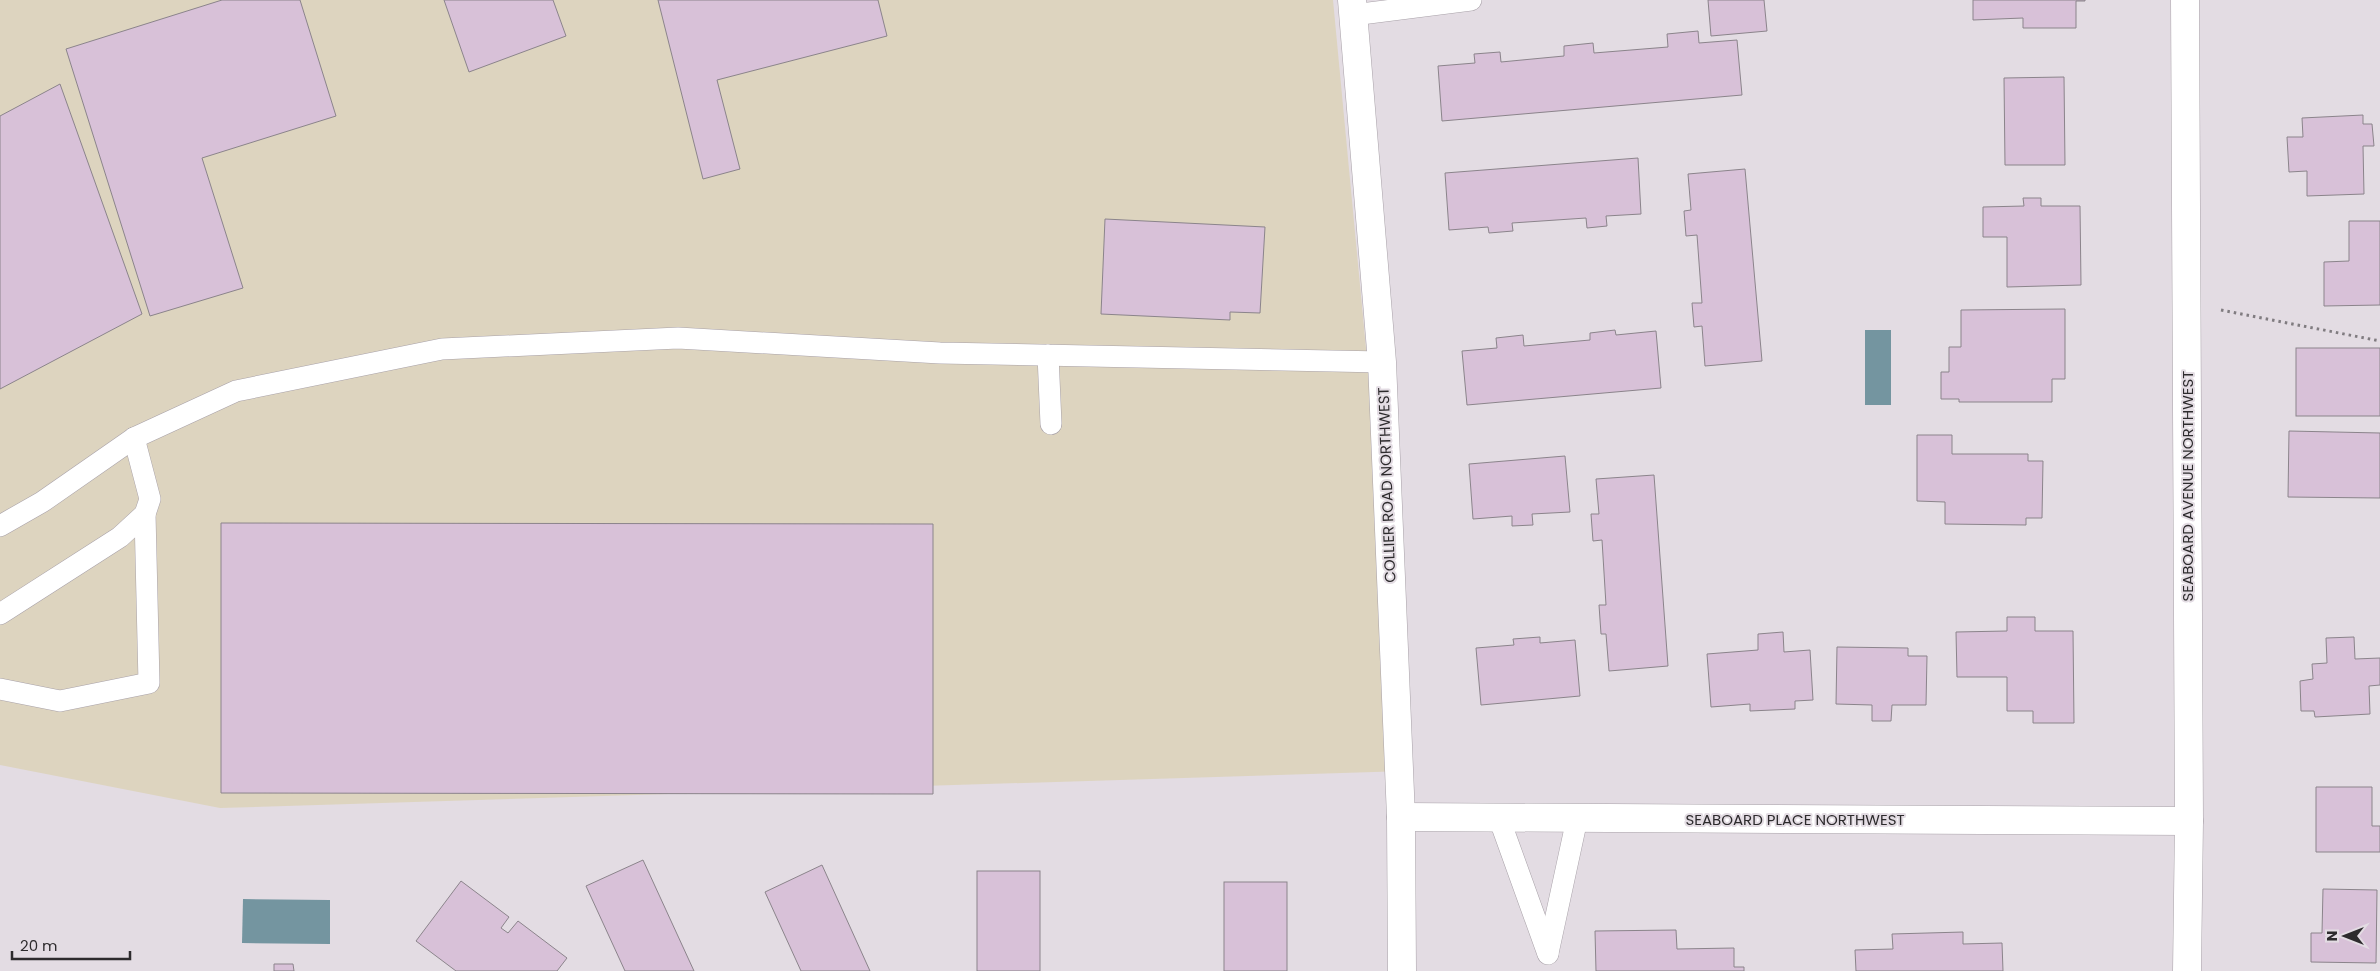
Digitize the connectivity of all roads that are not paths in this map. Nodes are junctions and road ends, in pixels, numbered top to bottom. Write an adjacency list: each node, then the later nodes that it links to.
1 (1471, 0): 3 (lane)
2 (2185, 0): 15 (street, SEABOARD AVENUE NORTHWEST)
3 (1353, 7): 5 (street, COLLIER ROAD NORTHWEST)
4 (1048, 356): 5 (lane); 6 (lane); 7 (lane)
5 (1382, 362): 12 (street, COLLIER ROAD NORTHWEST)
6 (1051, 424)
7 (134, 438): 8 (lane); 9 (lane)
8 (145, 514): 10 (lane); 11 (lane)
9 (0, 526)
10 (0, 614)
11 (0, 690)
12 (1401, 816): 13 (street, SEABOARD PLACE NORTHWEST); 16 (street, COLLIER ROAD NORTHWEST)
13 (1499, 818): 14 (street, SEABOARD PLACE NORTHWEST); 14 (lane)
14 (1576, 819): 15 (street, SEABOARD PLACE NORTHWEST)
15 (2189, 821): 17 (street, SEABOARD AVENUE NORTHWEST)
16 (1402, 971)
17 (2187, 971)

